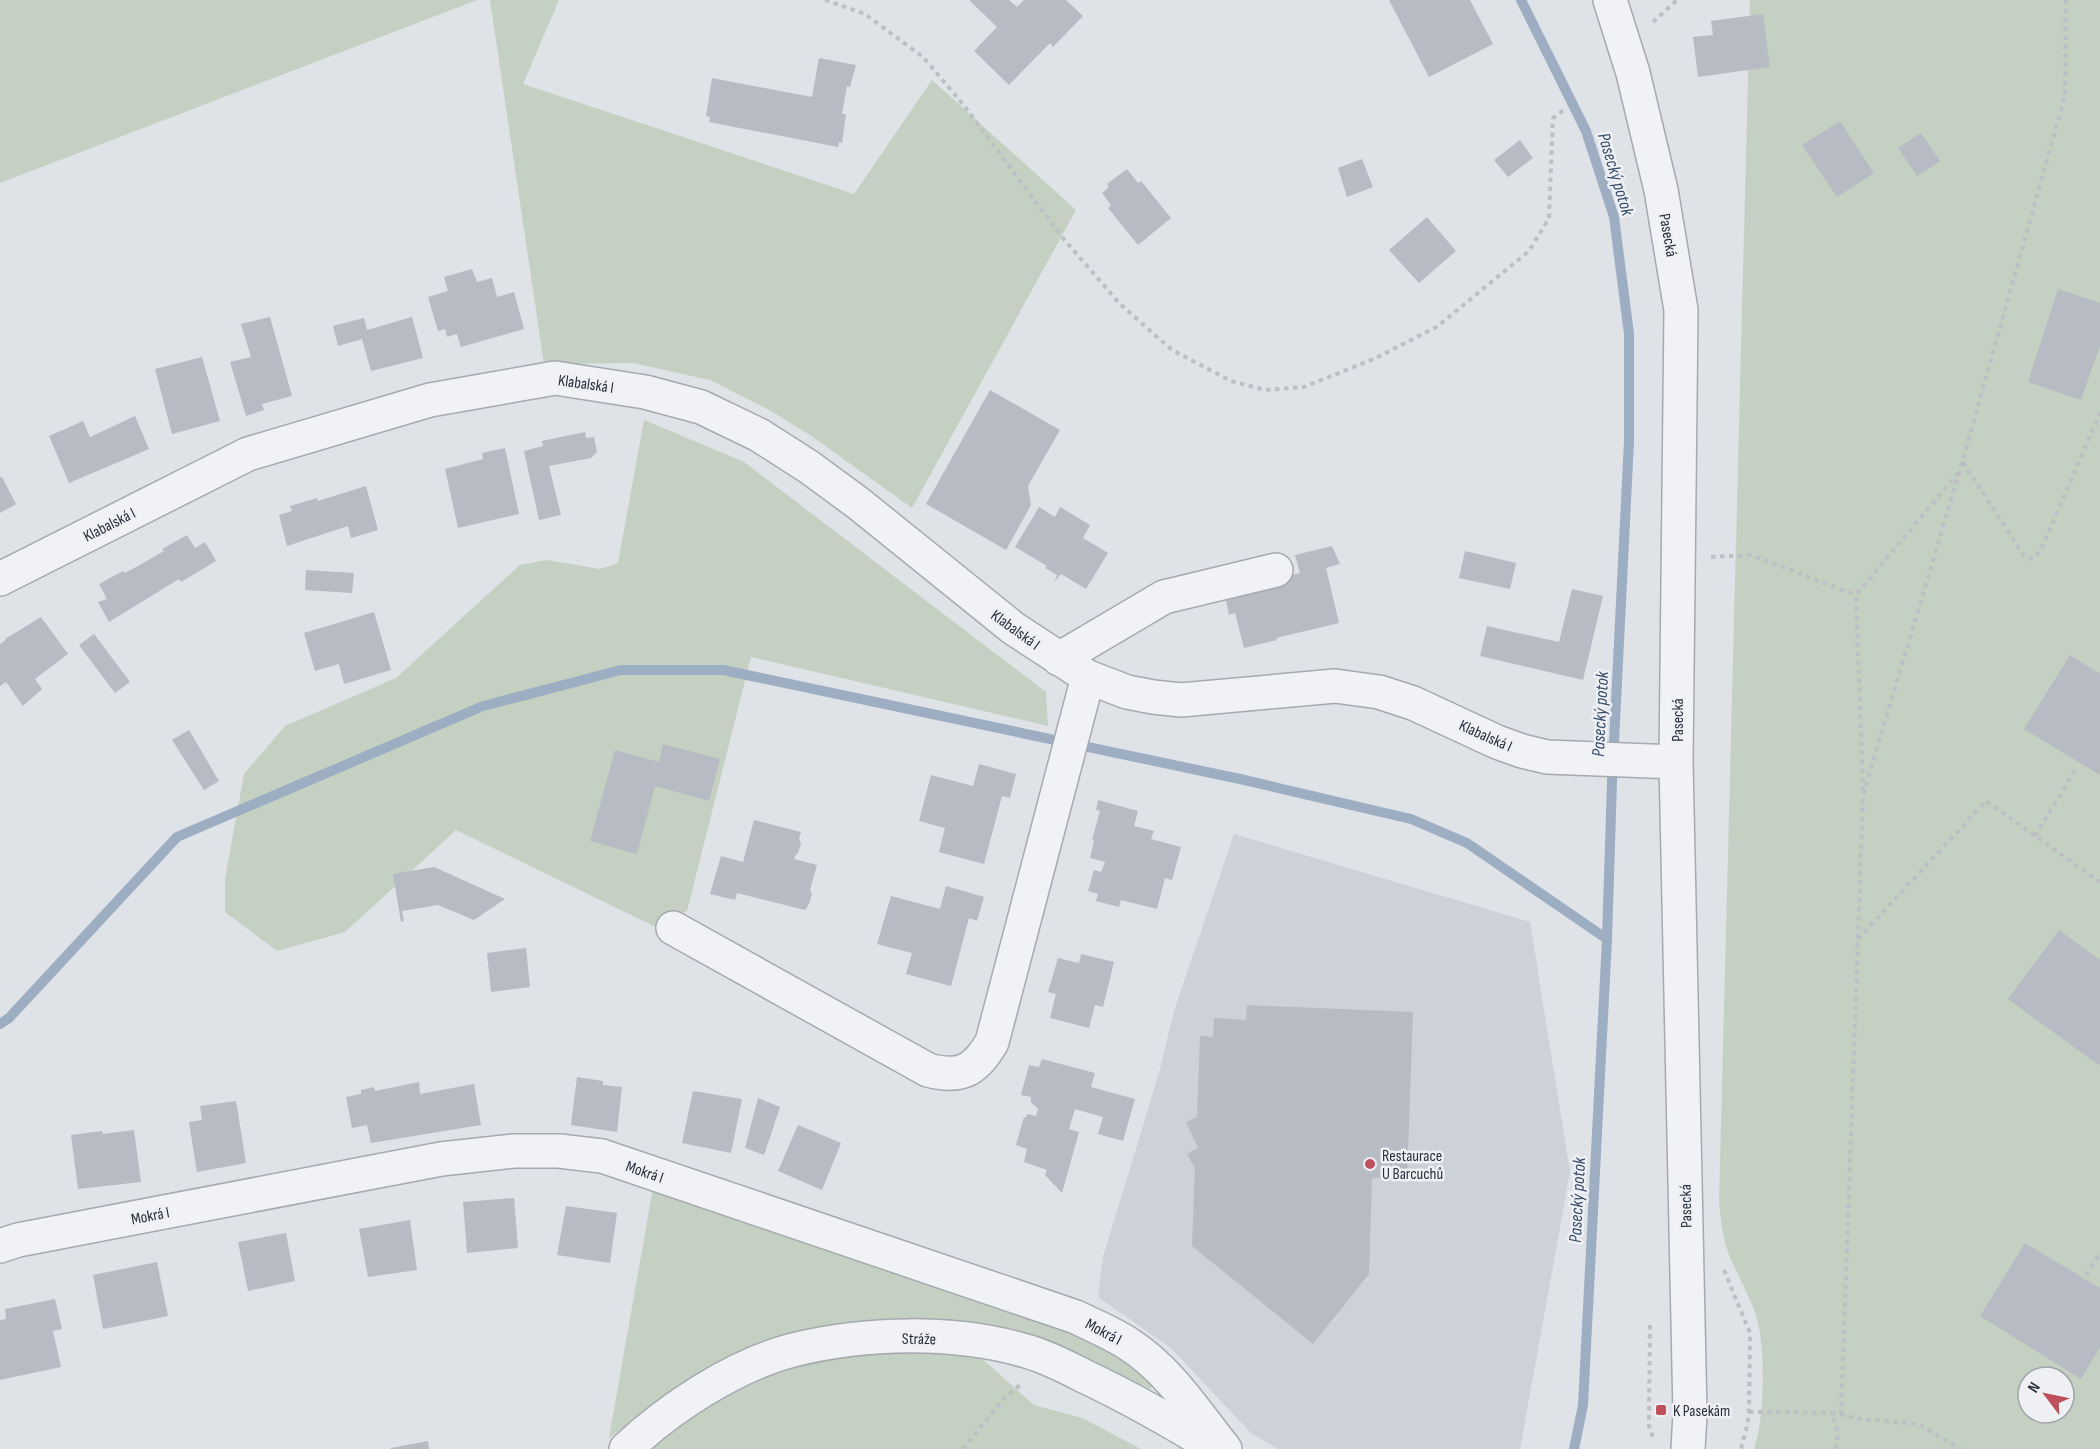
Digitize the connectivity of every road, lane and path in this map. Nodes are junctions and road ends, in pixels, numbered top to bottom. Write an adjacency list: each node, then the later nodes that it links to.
1 (825, 0): 4 (path)
2 (1610, 0): 14 (street, Pasecká)
3 (2066, 0): 6 (path)
4 (1564, 110)
5 (2100, 412): 6 (path)
6 (1962, 462): 7 (path)
7 (1960, 470): 11 (path); 16 (path)
8 (1708, 557): 11 (path)
9 (1276, 570): 12 (street)
10 (0, 579): 12 (street, Klabalská I)
11 (1856, 595): 16 (path)
12 (1059, 659): 13 (street, Klabalská I)
13 (1088, 677): 14 (street, Klabalská I); 19 (street)
14 (1676, 762): 34 (street, Pasecká)
15 (2077, 767): 17 (path)
16 (1863, 795): 20 (path)
17 (2035, 836): 18 (path); 20 (path)
18 (2100, 882)
19 (673, 928)
20 (1858, 939): 28 (path)
21 (0, 1246): 33 (street, Mokrá I)
22 (2100, 1253): 23 (path)
23 (2086, 1275)
24 (1650, 1324): 29 (path)
25 (1056, 1362): 30 (street, Stráže); 31 (path); 32 (street, Stráže)
26 (1749, 1412): 27 (path)
27 (1832, 1413): 28 (path); 35 (path)
28 (1841, 1414): 36 (path)
29 (1654, 1441)
30 (626, 1449)
31 (963, 1449)
32 (1217, 1449)
33 (1225, 1449)
34 (1688, 1449)
35 (1836, 1449)
36 (1961, 1449)

